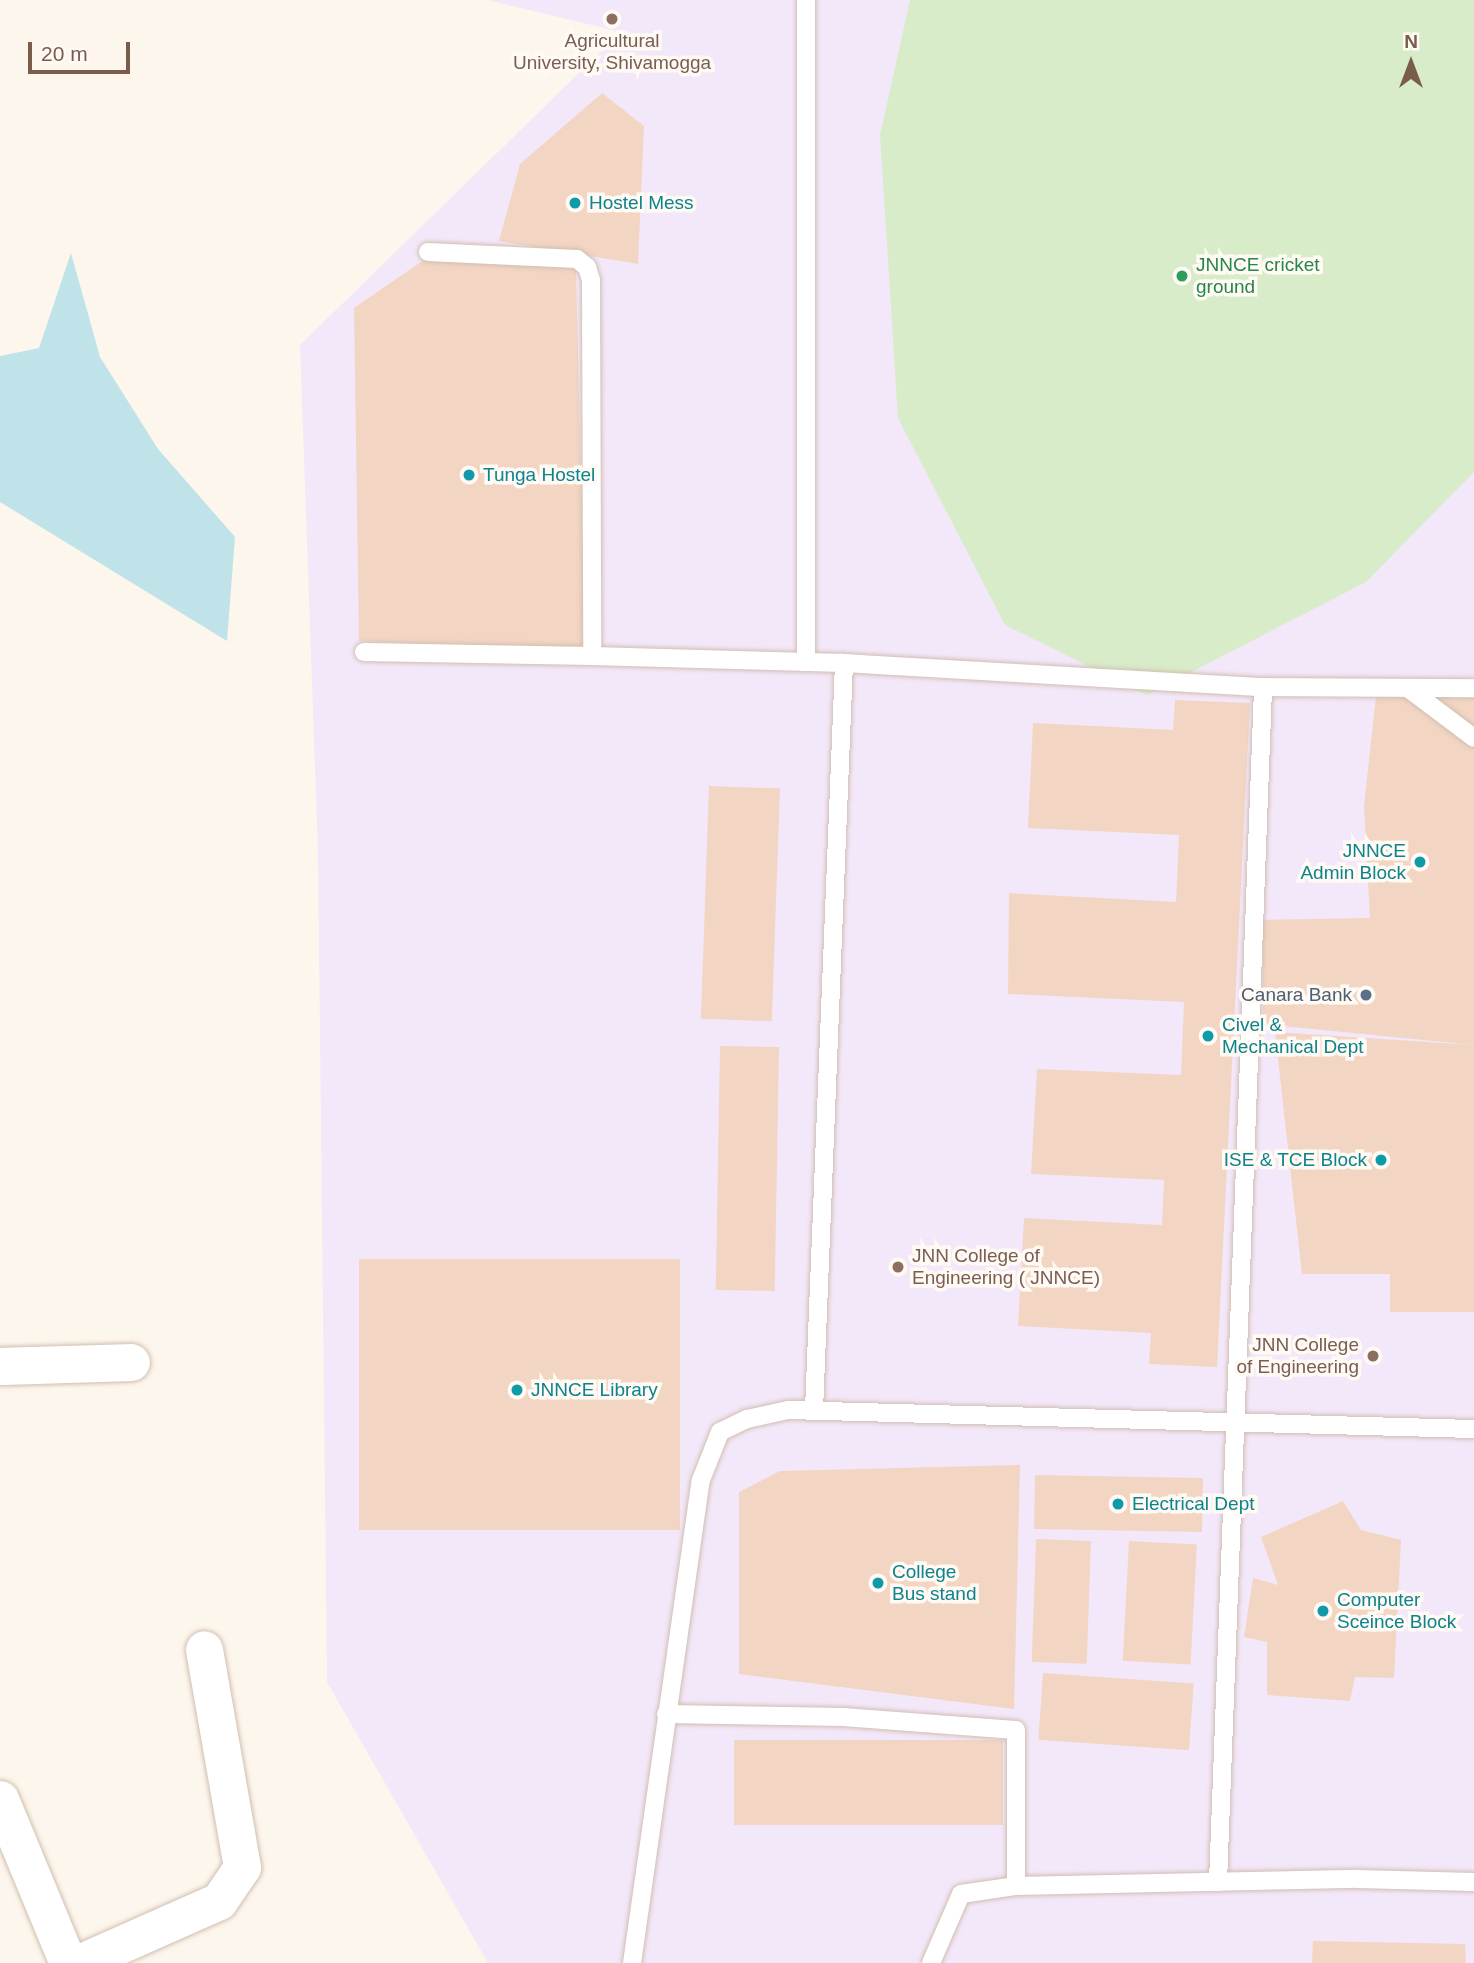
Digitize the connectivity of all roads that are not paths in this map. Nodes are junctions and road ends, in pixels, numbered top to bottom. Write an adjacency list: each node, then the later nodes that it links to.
1 (806, 0): 5 (lane)
2 (428, 251): 4 (lane)
3 (364, 652): 4 (lane)
4 (592, 656): 5 (lane)
5 (806, 662): 6 (lane)
6 (844, 663): 7 (lane); 13 (lane)
7 (1263, 688): 9 (lane); 14 (lane)
8 (1474, 688): 9 (lane)
9 (1409, 689): 10 (lane)
10 (1474, 737)
11 (131, 1362): 12 (street)
12 (0, 1366)
13 (814, 1410): 14 (lane); 17 (lane)
14 (1236, 1424): 15 (lane); 20 (lane)
15 (1474, 1429)
16 (204, 1649): 23 (street)
17 (666, 1714): 21 (lane); 24 (lane)
18 (0, 1798): 22 (street)
19 (1474, 1881): 20 (lane)
20 (1218, 1882): 21 (lane)
21 (1016, 1886): 25 (lane)
22 (68, 1963)
23 (79, 1963)
24 (632, 1963)
25 (931, 1963)

